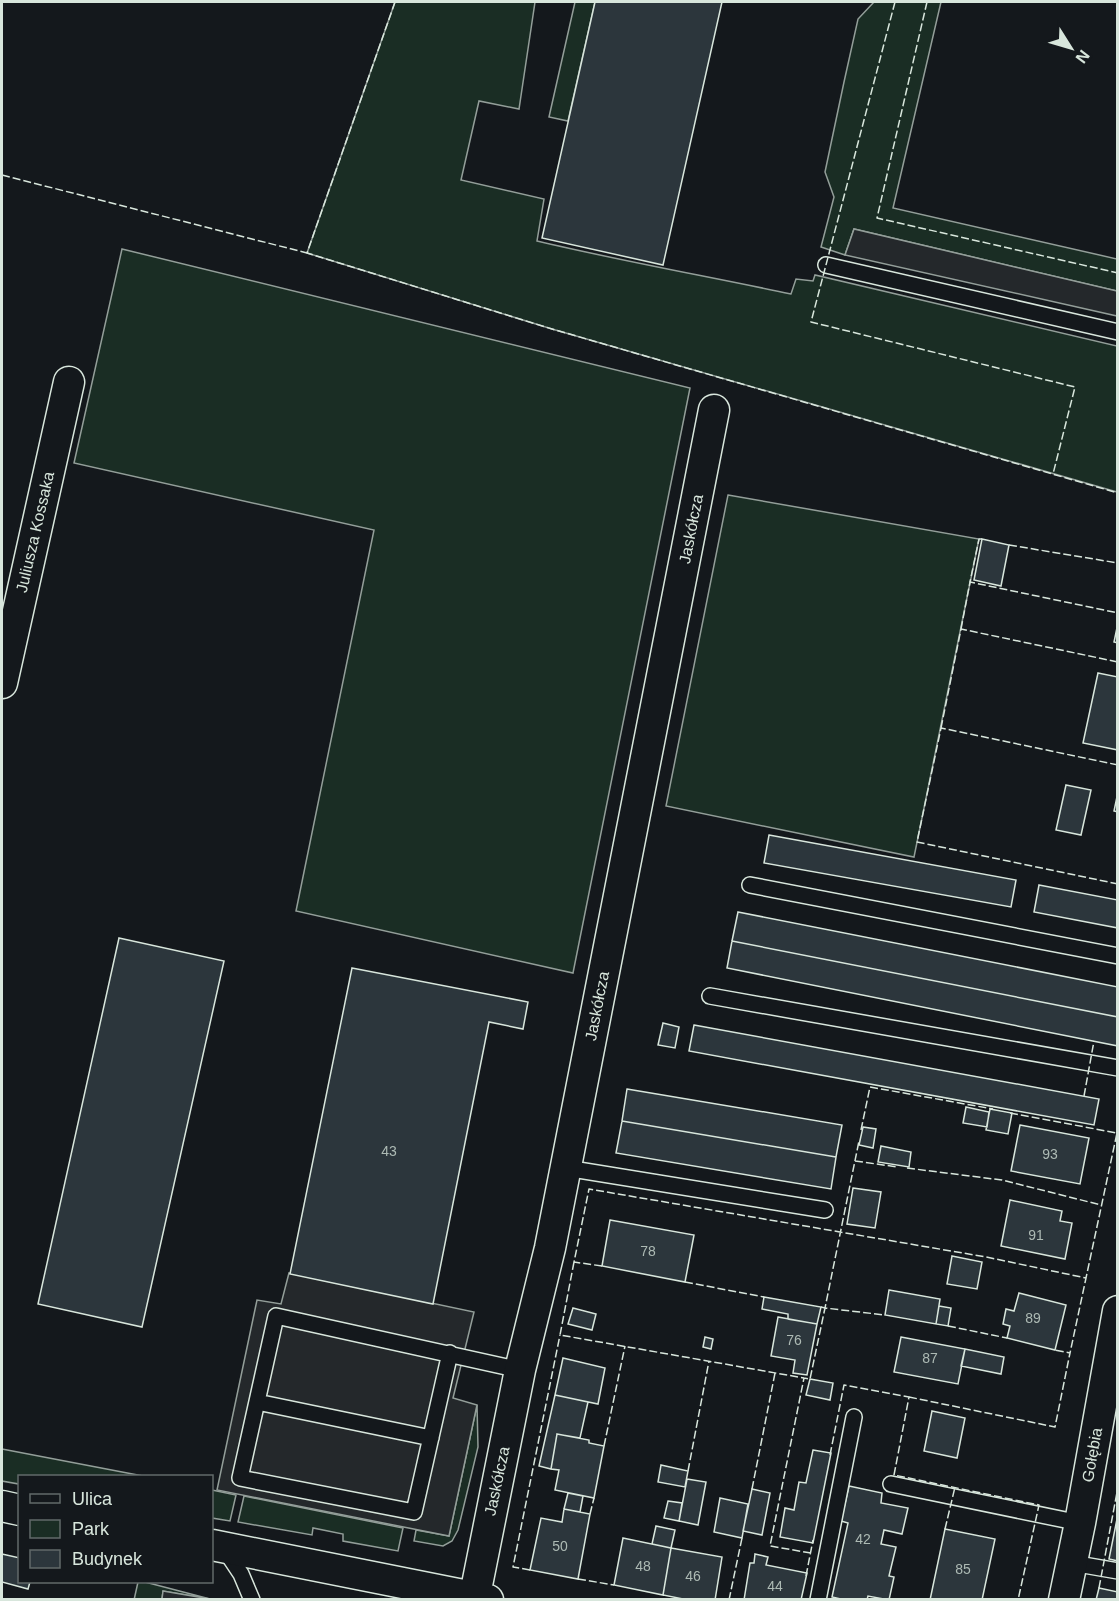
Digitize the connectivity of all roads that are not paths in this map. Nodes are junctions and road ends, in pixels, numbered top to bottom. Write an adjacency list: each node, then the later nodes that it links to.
1 (826, 265): 2 (lane)
2 (1118, 332)
3 (69, 382): 5 (street, Juliusza Kossaka)
4 (714, 410): 10 (street, Jaskółcza)
5 (2, 682)
6 (750, 885): 7 (lane)
7 (1118, 956)
8 (710, 996): 9 (lane)
9 (1118, 1068)
10 (566, 1168): 11 (lane); 15 (street, Jaskółcza)
11 (825, 1210)
12 (1118, 1311): 14 (street, Gołębia)
13 (450, 1353): 15 (lane); 16 (lane); 18 (lane)
14 (1114, 1356): 22 (street, Gołębia)
15 (520, 1370): 27 (street, Jaskółcza)
16 (256, 1402): 18 (lane); 18 (lane)
17 (854, 1417): 28 (lane)
18 (431, 1438)
19 (891, 1484): 22 (lane)
20 (2, 1506): 21 (street)
21 (18, 1510)
22 (1080, 1523): 24 (street, Gołębia)
23 (218, 1546): 26 (lane); 27 (street)
24 (1072, 1563): 25 (lane); 29 (street, Gołębia)
25 (1118, 1571)
26 (252, 1599)
27 (478, 1599)
28 (818, 1599)
29 (1064, 1599)

